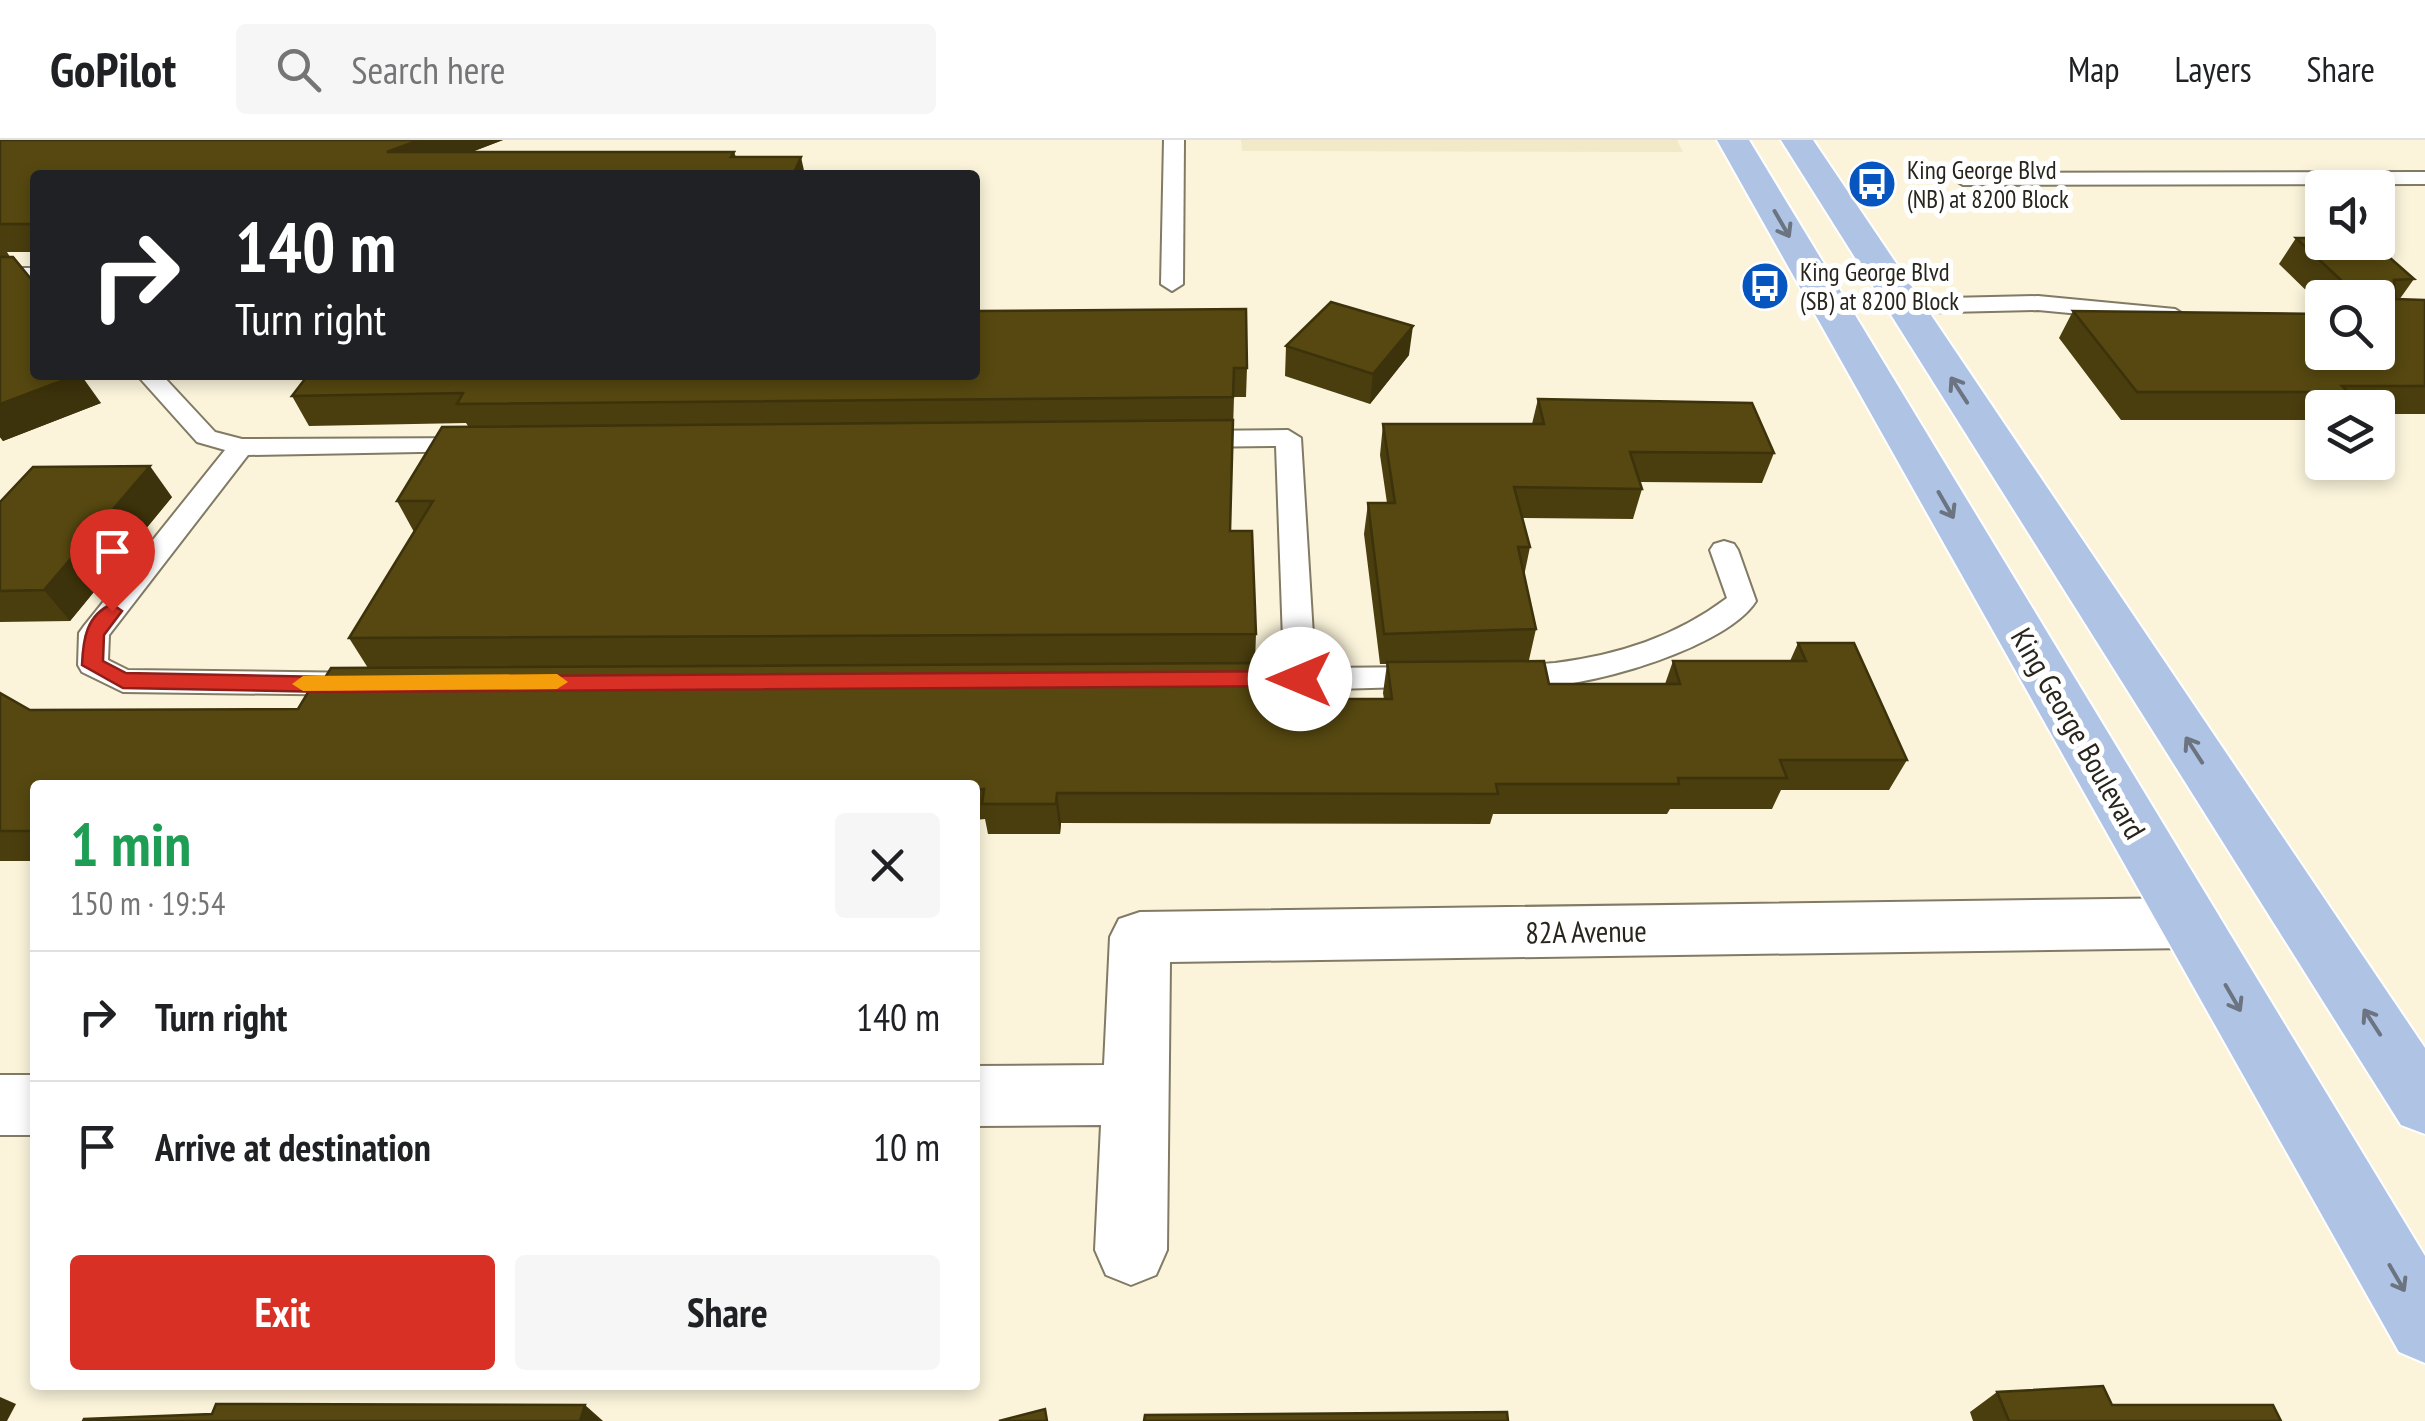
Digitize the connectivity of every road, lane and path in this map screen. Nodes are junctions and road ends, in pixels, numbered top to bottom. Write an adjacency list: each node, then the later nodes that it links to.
1 (1174, 140): 8 (lane)
2 (1733, 140): 19 (main road, King George Boulevard, one-way to 19)
3 (1798, 140): 9 (main road)
4 (2425, 178): 5 (lane)
5 (1963, 180)
6 (0, 275): 7 (lane)
7 (30, 275)
8 (1172, 284)
9 (1905, 306): 10 (lane); 20 (main road, one-way to 9)
10 (2196, 318)
11 (154, 380): 14 (lane)
12 (1170, 439): 17 (lane)
13 (499, 443): 14 (lane)
14 (242, 447): 18 (lane)
15 (1724, 550): 17 (lane)
16 (1188, 679): 17 (lane)
17 (1300, 679)
18 (388, 684)
19 (2189, 923): 21 (street, 82A Avenue); 26 (main road, King George Boulevard, one-way to 26)
20 (2418, 1082)
21 (1136, 1095): 22 (street); 25 (street, 82A Avenue)
22 (980, 1096)
23 (0, 1105): 24 (street)
24 (30, 1105)
25 (1131, 1250)
26 (2425, 1326)

